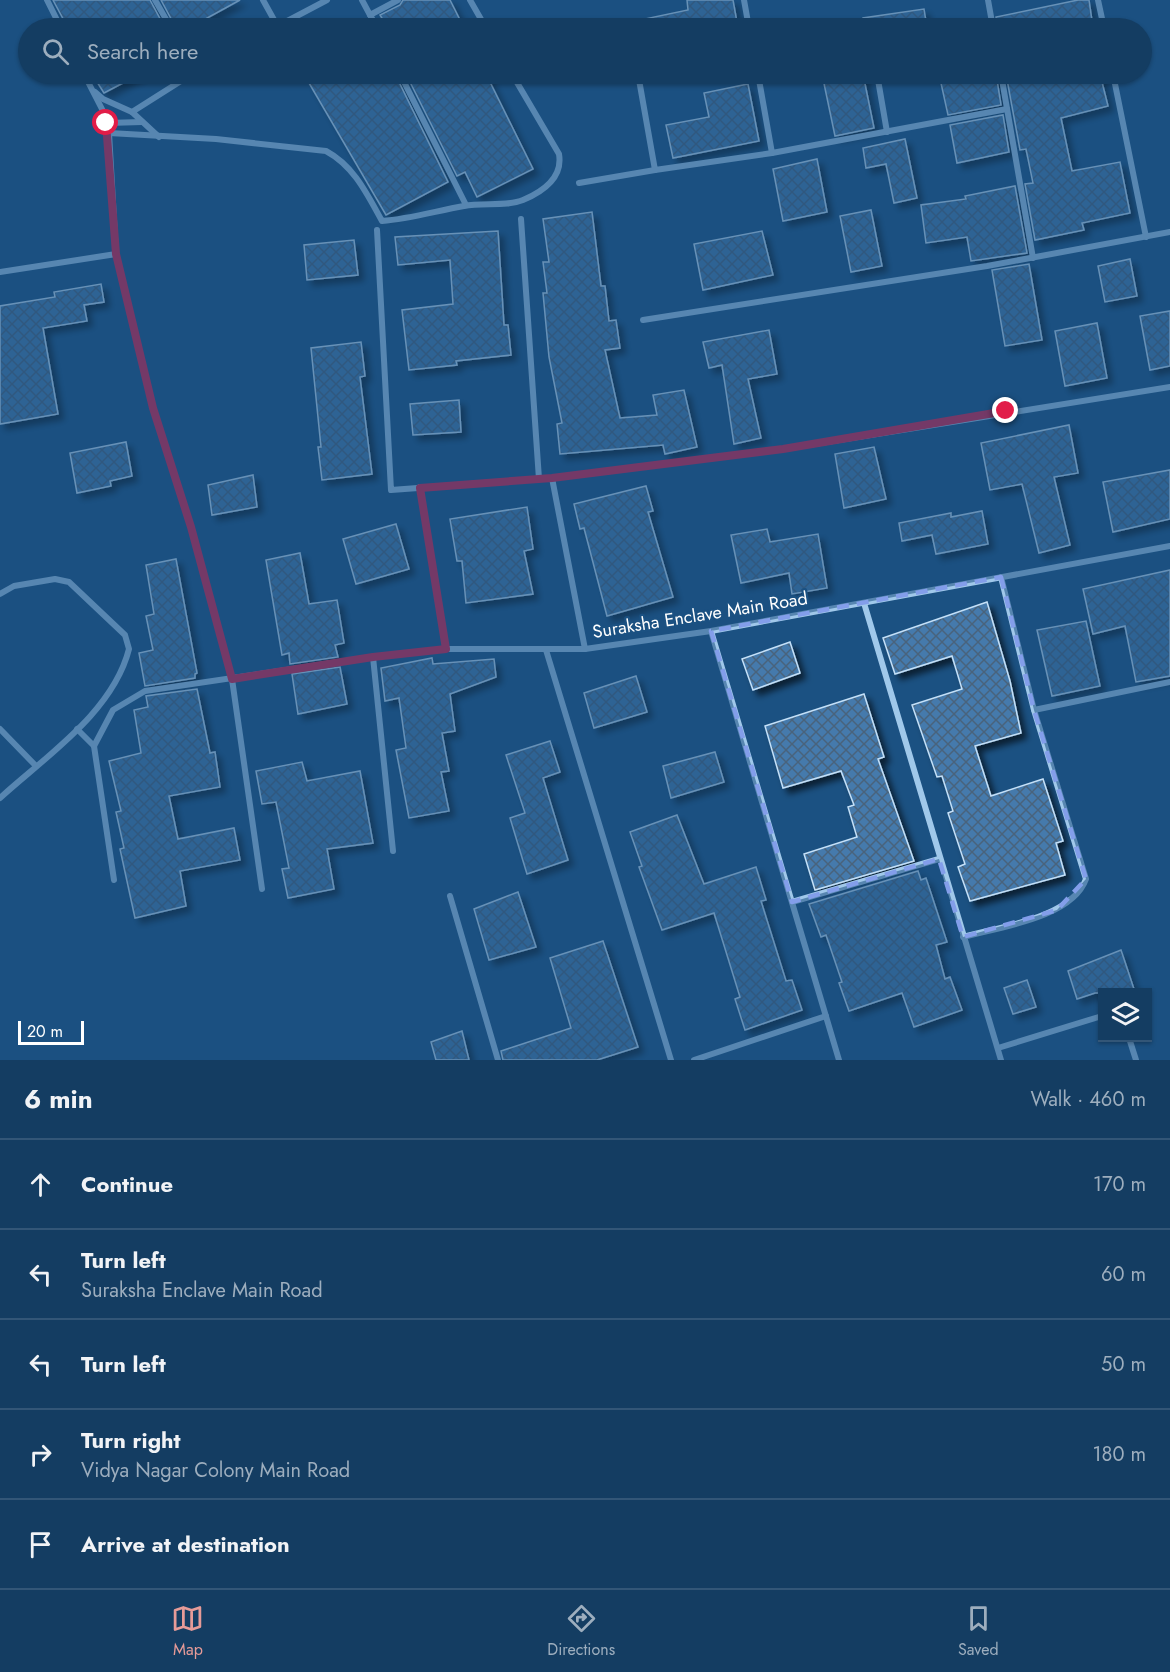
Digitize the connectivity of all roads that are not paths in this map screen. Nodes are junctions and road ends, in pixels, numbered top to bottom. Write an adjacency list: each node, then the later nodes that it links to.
1 (47, 0): 12 (street)
2 (155, 0): 13 (street)
3 (262, 0): 14 (street)
4 (327, 0): 15 (street)
5 (362, 0): 11 (street)
6 (398, 0): 11 (street)
7 (470, 0): 17 (street)
8 (744, 0): 18 (street)
9 (988, 0): 19 (street)
10 (1098, 0): 20 (street)
11 (370, 15): 16 (street)
12 (56, 18)
13 (165, 18)
14 (271, 18)
15 (294, 18)
16 (372, 18)
17 (480, 18)
18 (747, 18)
19 (991, 18)
20 (1102, 18)
21 (90, 84): 30 (street)
22 (176, 84): 32 (street)
23 (405, 84): 41 (street)
24 (518, 84): 41 (street)
25 (640, 84): 39 (street)
26 (760, 84): 38 (street)
27 (879, 84): 35 (street)
28 (1002, 84): 31 (street)
29 (1115, 84): 45 (street)
30 (93, 90): 32 (street); 34 (street)
31 (1007, 109): 35 (street); 47 (street)
32 (132, 112): 33 (street)
33 (142, 122): 34 (street); 37 (street)
34 (106, 123): 36 (street)
35 (887, 132): 38 (street)
36 (109, 133): 37 (street); 46 (street)
37 (160, 137): 41 (street)
38 (772, 153): 39 (street)
39 (655, 170): 40 (street)
40 (579, 183)
41 (466, 205)
42 (521, 219): 52 (street)
43 (377, 230): 53 (street)
44 (1170, 232): 45 (street)
45 (1146, 237): 47 (street)
46 (116, 254): 48 (street); 63 (street)
47 (1033, 258): 49 (street)
48 (0, 272)
49 (643, 320)
50 (1170, 387): 51 (street)
51 (552, 478): 52 (street); 60 (street)
52 (539, 479): 53 (street)
53 (420, 488): 59 (street)
54 (1170, 546): 55 (street, Suraksha Enclave Main Road)
55 (1001, 577): 57 (street, Suraksha Enclave Main Road); 65 (street)
56 (0, 594): 67 (street)
57 (864, 603): 58 (street, Suraksha Enclave Main Road); 72 (street)
58 (711, 631): 60 (street, Suraksha Enclave Main Road); 76 (street)
59 (446, 649): 61 (street, Suraksha Enclave Main Road); 62 (street, Suraksha Enclave Main Road)
60 (585, 649): 61 (street, Suraksha Enclave Main Road)
61 (546, 650): 83 (street)
62 (373, 657): 63 (street, Suraksha Enclave Main Road); 71 (street)
63 (232, 679): 68 (street, Suraksha Enclave Main Road); 74 (street)
64 (1170, 682): 65 (street)
65 (1034, 710): 77 (street)
66 (0, 729): 69 (street)
67 (77, 729): 68 (street); 69 (street)
68 (94, 746): 73 (street)
69 (36, 766): 70 (street)
70 (0, 798)
71 (393, 851)
72 (939, 859): 76 (street); 77 (street)
73 (114, 880)
74 (262, 889)
75 (450, 896): 82 (street)
76 (792, 902): 78 (street)
77 (963, 937): 81 (street)
78 (826, 1016): 84 (street); 85 (street)
79 (1098, 1017): 81 (street)
80 (1130, 1042): 87 (street)
81 (998, 1048): 86 (street)
82 (498, 1060)
83 (671, 1060)
84 (694, 1060)
85 (839, 1060)
86 (1001, 1060)
87 (1136, 1060)

